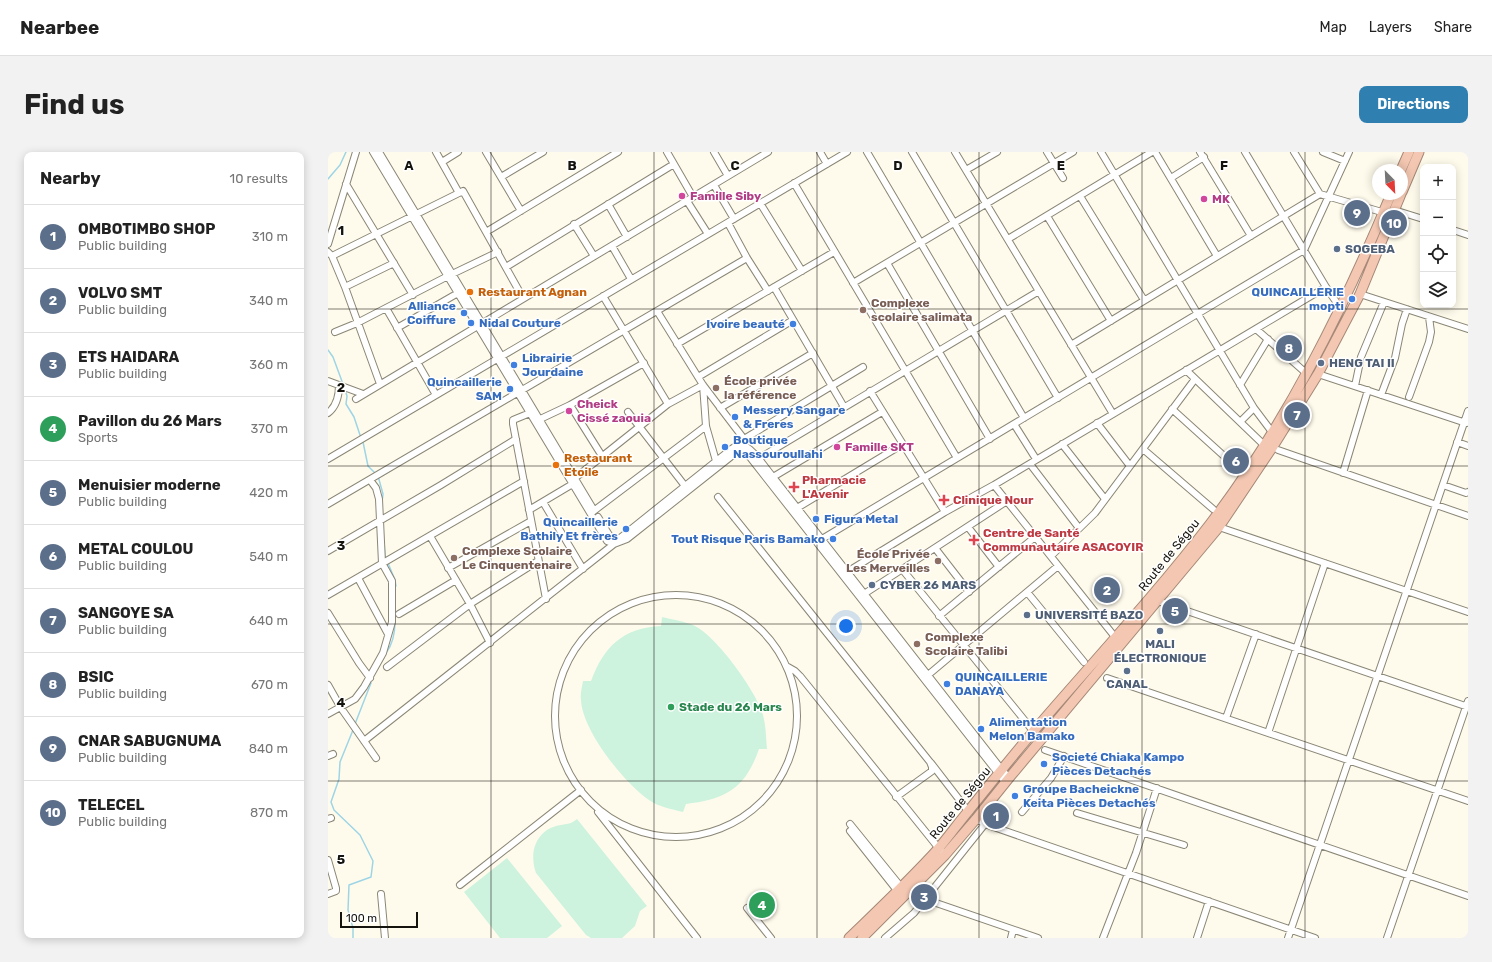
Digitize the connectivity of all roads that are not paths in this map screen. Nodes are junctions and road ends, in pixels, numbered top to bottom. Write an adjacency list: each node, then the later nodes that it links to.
1 (356, 152): 43 (street)
2 (373, 152): 58 (street)
3 (379, 152): 58 (street)
4 (436, 152): 30 (street)
5 (458, 152): 30 (street)
6 (486, 152): 38 (street)
7 (543, 152): 38 (street)
8 (617, 152): 56 (street)
9 (667, 152): 32 (street)
10 (714, 152): 37 (street)
11 (768, 152): 37 (street)
12 (820, 152): 33 (street)
13 (847, 152): 33 (street)
14 (867, 152): 74 (street)
15 (912, 152): 64 (street)
16 (955, 152): 35 (street)
17 (997, 152): 35 (street)
18 (1047, 152): 31 (street)
19 (1073, 152): 31 (street)
20 (1101, 152): 36 (street)
21 (1154, 152): 36 (street); 40 (street)
22 (1245, 152): 60 (street)
23 (1294, 152): 46 (street)
24 (1323, 152): 29 (street)
25 (1349, 152): 29 (street)
26 (1409, 152): 34 (highway)
27 (1419, 152): 41 (highway, Route de Ségou)
28 (1202, 155): 40 (street); 71 (street)
29 (1345, 161): 49 (street)
30 (442, 162): 45 (street)
31 (1054, 163): 39 (street); 55 (street)
32 (674, 164): 48 (street); 53 (street)
33 (827, 164): 42 (street)
34 (1404, 164)
35 (966, 170): 55 (street)
36 (1115, 174): 47 (street); 90 (street)
37 (728, 176): 44 (street)
38 (502, 177): 56 (street)
39 (1062, 178)
40 (1171, 178): 82 (street)
41 (1408, 179)
42 (794, 183): 54 (street); 79 (street)
43 (346, 184): 68 (street); 75 (street)
44 (714, 185): 48 (street); 62 (street)
45 (459, 193): 58 (street); 67 (street)
46 (1320, 194): 49 (street); 60 (street)
47 (1080, 196): 59 (street); 102 (street)
48 (693, 197): 50 (street)
49 (1328, 198): 57 (street); 77 (street)
50 (687, 200): 69 (street); 72 (street)
51 (1391, 200): 57 (highway, Route de Ségou)
52 (1398, 200): 57 (highway, Route de Ségou)
53 (608, 204): 65 (street); 72 (street)
54 (760, 204): 62 (street); 87 (street)
55 (986, 204): 64 (street); 73 (street)
56 (521, 211): 67 (street)
57 (1390, 212): 61 (street); 98 (highway, Route de Ségou); 105 (highway, Route de Ségou)
58 (414, 215): 68 (street); 88 (street)
59 (1047, 216): 73 (street); 112 (street)
60 (1284, 216): 71 (street); 77 (street)
61 (1420, 218)
62 (734, 219): 63 (street)
63 (728, 223): 69 (street); 83 (street)
64 (954, 223): 74 (street); 107 (street)
65 (574, 224): 81 (street); 86 (street)
66 (1456, 231): 70 (street)
67 (486, 232): 78 (street)
68 (376, 234): 80 (street); 84 (street)
69 (708, 234): 89 (street)
70 (1468, 235)
71 (1251, 236): 82 (street)
72 (627, 237): 76 (street)
73 (1008, 239): 96 (street)
74 (920, 243): 85 (street); 119 (street)
75 (328, 244)
76 (612, 246): 81 (street); 89 (street)
77 (1304, 250): 94 (street); 109 (street)
78 (498, 252): 86 (street); 88 (street)
79 (834, 252): 87 (street); 91 (street)
80 (330, 254): 92 (street)
81 (594, 256): 101 (street)
82 (1217, 256): 90 (street)
83 (747, 258): 95 (street); 108 (street)
84 (394, 263): 92 (street); 99 (street)
85 (887, 263): 91 (street); 124 (street)
86 (506, 267): 101 (street)
87 (802, 271): 93 (street)
88 (451, 275): 97 (street); 99 (street); 114 (street)
89 (632, 279): 100 (street)
90 (1178, 280): 102 (street); 109 (street)
91 (853, 283): 132 (street)
92 (345, 287): 113 (street)
93 (774, 287): 95 (street); 111 (street)
94 (1326, 287): 105 (street); 116 (street)
95 (768, 291): 122 (street)
96 (1039, 291): 107 (street); 123 (street)
97 (458, 293): 114 (street); 115 (street)
98 (1360, 294): 103 (street); 134 (highway, Route de Ségou)
99 (413, 295): 104 (street)
100 (603, 296): 117 (street); 127 (street)
101 (523, 298): 114 (street)
102 (1144, 300): 112 (street)
103 (1384, 302): 106 (street); 144 (street)
104 (386, 308): 113 (street); 115 (street)
105 (1341, 309): 133 (highway, Route de Ségou)
106 (1407, 309): 110 (street); 150 (street)
107 (1006, 310): 119 (street); 152 (street)
108 (657, 311): 117 (street); 122 (street)
109 (1198, 314): 125 (street); 136 (street)
110 (1429, 316): 118 (street); 151 (street)
111 (793, 320): 126 (street); 135 (street)
112 (1110, 321): 123 (street)
113 (357, 323): 120 (street); 139 (street)
114 (480, 324): 127 (street); 128 (street)
115 (397, 328): 128 (street)
116 (1256, 329): 121 (street); 125 (street)
117 (624, 330): 129 (street); 146 (street)
118 (1468, 330)
119 (972, 331): 124 (street); 166 (street)
120 (335, 332)
121 (1268, 339): 133 (street); 141 (street)
122 (677, 344): 135 (street)
123 (1071, 345): 136 (street)
124 (939, 350): 132 (street); 176 (street)
125 (1220, 351): 131 (street); 141 (street)
126 (813, 353): 143 (street); 157 (street)
127 (500, 357): 146 (street); 149 (street)
128 (417, 362): 139 (street); 149 (street)
129 (644, 363): 154 (street); 155 (street)
130 (863, 367): 143 (street)
131 (1186, 370): 137 (street); 165 (street)
132 (905, 371): 147 (street); 188 (street)
133 (1306, 373): 174 (highway, Route de Ségou)
134 (1318, 374): 144 (street); 220 (highway, Route de Ségou)
135 (698, 377): 140 (street)
136 (1091, 378): 152 (street); 165 (street)
137 (1195, 379): 159 (street); 168 (street)
138 (328, 381): 142 (street)
139 (380, 384): 148 (street)
140 (703, 385): 154 (street); 157 (street); 172 (street)
141 (1240, 385): 158 (street)
142 (341, 386): 148 (street); 163 (street)
143 (832, 386): 156 (street); 180 (street)
144 (1355, 386): 145 (street)
145 (1368, 390): 150 (street); 194 (street)
146 (520, 391): 164 (street); 167 (street); 197 (street)
147 (870, 392): 156 (street); 161 (street)
148 (363, 394): 153 (street)
149 (436, 394): 189 (street)
150 (1381, 395): 170 (street)
151 (1409, 397)
152 (1058, 398): 166 (street)
153 (356, 399)
154 (668, 404): 173 (street)
155 (570, 405): 167 (street); 185 (street)
156 (844, 407): 187 (street)
157 (720, 408): 180 (street)
158 (1254, 408): 168 (street); 174 (street)
159 (1172, 409): 183 (street); 195 (street)
160 (628, 412): 173 (street)
161 (882, 412): 178 (street); 196 (street)
162 (1468, 412): 170 (street)
163 (328, 413)
164 (530, 413): 167 (street); 175 (street)
165 (1113, 414): 169 (street)
166 (1024, 418): 171 (street)
167 (537, 420): 200 (street)
168 (1240, 422): 181 (street)
169 (1097, 423): 179 (street); 193 (street)
170 (1466, 423): 177 (street)
171 (1014, 424): 176 (street); 190 (street)
172 (706, 426): 186 (street); 191 (street)
173 (640, 427): 185 (street); 186 (street)
174 (1272, 432): 181 (highway, Route de Ségou)
175 (516, 439): 199 (street); 217 (street)
176 (990, 439): 188 (street)
177 (1457, 442): 182 (street); 202 (street)
178 (903, 444): 198 (street); 211 (street)
179 (1062, 444): 190 (street); 206 (street)
180 (743, 445): 187 (street); 191 (street); 225 (street); 278 (street)
181 (1264, 445): 195 (highway, Route de Ségou)
182 (1468, 446)
183 (1143, 449): 193 (street); 212 (street)
184 (1278, 450): 194 (street)
185 (602, 456): 200 (street)
186 (664, 458): 203 (street); 214 (street)
187 (758, 458): 196 (street)
188 (957, 458): 198 (street)
189 (328, 459)
190 (1036, 460): 192 (street)
191 (716, 461): 203 (street)
192 (1030, 464): 201 (street); 221 (street)
193 (1130, 466): 206 (street)
194 (1343, 473): 210 (street)
195 (1245, 475): 254 (highway, Route de Ségou)
196 (772, 476): 211 (street)
197 (372, 478): 209 (street); 217 (street)
198 (924, 478): 215 (street); 224 (street)
199 (524, 481): 213 (street); 222 (street)
200 (575, 481): 207 (street); 214 (street)
201 (994, 485): 208 (street); 215 (street)
202 (1443, 485): 204 (street); 210 (street)
203 (685, 486): 225 (street)
204 (1468, 492)
205 (718, 497): 277 (street)
206 (1105, 499): 221 (street)
207 (543, 502): 213 (street); 235 (street)
208 (1007, 502): 219 (street); 223 (street)
209 (328, 504)
210 (1436, 505): 216 (street); 240 (street)
211 (798, 508): 224 (street)
212 (1213, 509)
213 (529, 510): 218 (street)
214 (592, 511): 225 (street)
215 (945, 512): 237 (street)
216 (1468, 516)
217 (380, 520): 227 (street); 230 (street)
218 (531, 521): 229 (street); 234 (street)
219 (968, 527): 226 (street); 233 (street)
220 (1219, 527): 231 (street); 246 (highway, Route de Ségou)
221 (1079, 528): 228 (street)
222 (430, 536): 230 (street); 234 (street)
223 (1035, 537): 228 (street); 233 (street)
224 (822, 539): 237 (street)
225 (615, 542): 235 (street)
226 (935, 548): 236 (street); 241 (street)
227 (328, 551)
228 (1051, 556): 232 (street)
229 (538, 561): 245 (street); 247 (street)
230 (382, 563): 238 (street); 252 (street)
231 (1325, 563): 240 (street); 257 (street)
232 (1058, 566): 242 (street); 254 (street)
233 (999, 567): 241 (street)
234 (448, 568): 239 (street)
235 (583, 569): 245 (street)
236 (902, 569): 243 (street); 251 (street)
237 (847, 572): 243 (street)
238 (358, 578): 244 (street); 252 (street)
239 (456, 580): 247 (street); 250 (street)
240 (1407, 591): 248 (street); 262 (street)
241 (969, 592): 251 (street)
242 (1027, 592): 256 (street); 258 (street)
243 (864, 594): 261 (street)
244 (328, 595)
245 (546, 599): 255 (street)
246 (1158, 601): 253 (street); 279 (highway, Route de Ségou)
247 (470, 604): 255 (street); 259 (street)
248 (1468, 612)
249 (328, 613): 263 (street)
250 (400, 614)
251 (940, 616): 256 (street)
252 (388, 634): 263 (street)
253 (1256, 634): 257 (street); 269 (street)
254 (1115, 637): 270 (highway, Route de Ségou)
255 (490, 643): 272 (street)
256 (963, 645): 261 (street); 270 (street)
257 (1297, 648): 262 (street); 271 (street)
258 (1084, 662)
259 (387, 667)
260 (788, 668): 281 (street); 283 (street); 284 (street)
261 (928, 675): 278 (street)
262 (1378, 676): 266 (street); 276 (street)
263 (370, 678): 267 (street)
264 (1107, 678): 269 (street)
265 (328, 685): 267 (street)
266 (1467, 705): 282 (street)
267 (341, 708): 268 (street); 272 (street)
268 (328, 714)
269 (1226, 718): 271 (street)
270 (1034, 732): 278 (highway, Route de Ségou)
271 (1268, 733): 276 (street)
272 (364, 741): 275 (street)
273 (1045, 750): 274 (street)
274 (1064, 756): 280 (street); 287 (street)
275 (376, 758)
276 (1349, 761): 282 (street); 294 (street)
277 (930, 762): 284 (street); 286 (street)
278 (1000, 772): 279 (street); 286 (highway, Route de Ségou)
279 (1007, 780): 289 (highway, Route de Ségou)
280 (1157, 788): 292 (street); 294 (street)
281 (581, 790): 283 (street); 299 (street)
282 (1437, 791): 285 (street); 298 (street)
283 (586, 797): 309 (street)
284 (896, 797): 295 (street)
285 (1468, 801)
286 (968, 811): 295 (highway, Route de Ségou)
287 (1022, 812)
288 (1077, 813): 292 (street)
289 (976, 820): 290 (street); 295 (highway, Route de Ségou)
290 (985, 824): 297 (street); 304 (street)
291 (848, 826): 300 (street)
292 (1143, 833): 293 (street); 297 (street)
293 (1184, 845)
294 (1320, 845): 298 (street); 307 (street)
295 (941, 852): 300 (highway, Route de Ségou)
296 (328, 860): 301 (street)
297 (1128, 873): 305 (street); 317 (street)
298 (1409, 875): 303 (street); 321 (street)
299 (460, 886)
300 (902, 892): 304 (street); 312 (highway, Route de Ségou); 313 (highway, Route de Ségou)
301 (328, 894)
302 (381, 894): 308 (street)
303 (1468, 896)
304 (925, 900): 306 (street); 314 (street)
305 (1209, 901): 307 (street); 318 (street)
306 (1013, 930): 315 (street); 316 (street)
307 (1291, 930): 319 (street); 320 (street)
308 (385, 938)
309 (697, 938)
310 (766, 938): 311 (street)
311 (771, 938)
312 (849, 938)
313 (862, 938)
314 (885, 938)
315 (1011, 938)
316 (1038, 938)
317 (1103, 938)
318 (1197, 938)
319 (1288, 938)
320 (1315, 938)
321 (1387, 938)

